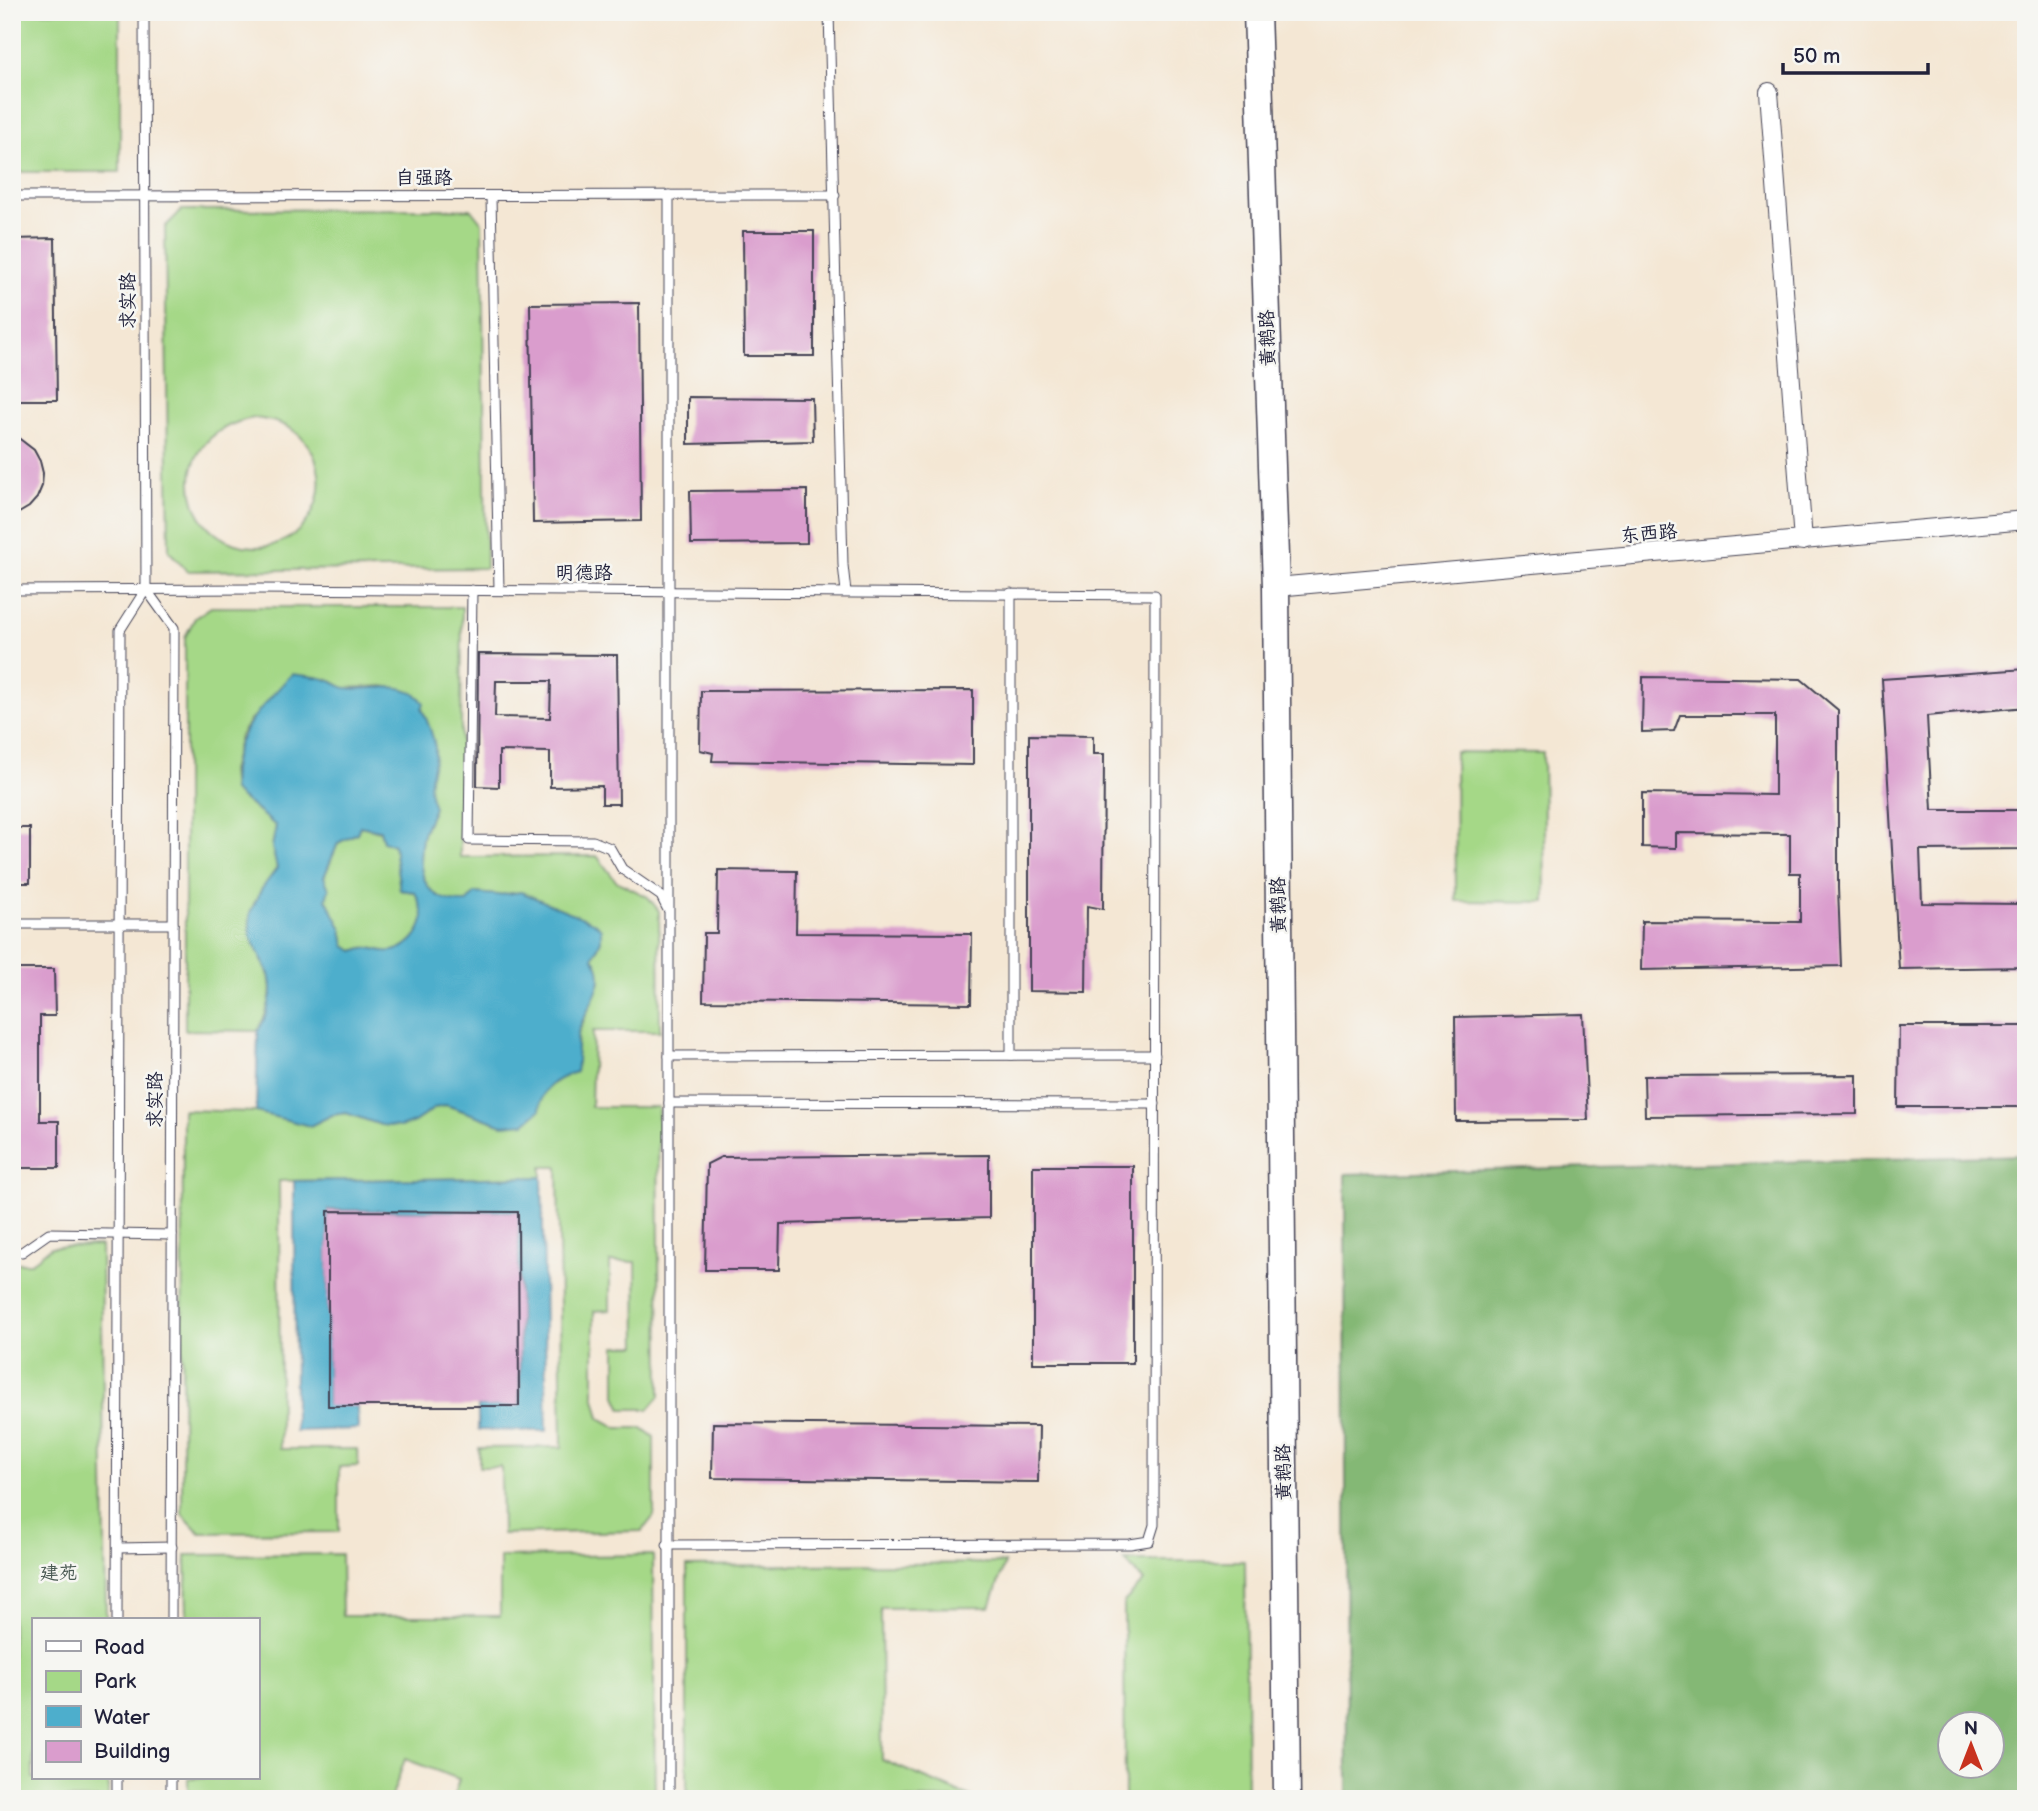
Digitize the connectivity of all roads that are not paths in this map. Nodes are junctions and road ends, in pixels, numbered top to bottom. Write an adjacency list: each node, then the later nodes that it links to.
1 (144, 12): 9 (lane, 求实路)
2 (829, 12): 7 (lane)
3 (1257, 12): 12 (street, 黄鹅路)
4 (1769, 92): 11 (street)
5 (491, 195): 6 (lane, 自强路); 9 (lane, 自强路); 16 (lane)
6 (669, 195): 7 (lane, 自强路); 17 (lane)
7 (835, 195): 18 (lane)
8 (12, 196): 9 (lane, 自强路)
9 (145, 196): 13 (lane, 求实路)
10 (2026, 520): 11 (street, 东西路)
11 (1803, 541): 12 (street, 东西路)
12 (1276, 587): 42 (street, 黄鹅路)
13 (146, 589): 14 (lane, 明德路); 15 (lane, 明德路); 22 (lane, 求实路); 23 (lane, 求实路)
14 (12, 590)
15 (472, 590): 16 (lane, 明德路); 20 (lane)
16 (499, 590): 17 (lane, 明德路)
17 (670, 591): 18 (lane, 明德路); 20 (lane)
18 (846, 592): 19 (lane, 明德路)
19 (1012, 593): 24 (lane); 25 (lane, 明德路)
20 (669, 912): 26 (lane)
21 (12, 924): 22 (lane)
22 (119, 924): 23 (lane); 29 (lane, 求实路)
23 (173, 924): 30 (lane, 求实路)
24 (1012, 1055): 25 (lane); 26 (lane)
25 (1155, 1055): 28 (lane)
26 (669, 1056): 27 (lane)
27 (669, 1103): 28 (lane); 32 (lane)
28 (1155, 1104): 32 (lane)
29 (118, 1234): 30 (lane); 31 (lane); 33 (lane, 求实路)
30 (172, 1234): 34 (lane, 求实路)
31 (12, 1252)
32 (667, 1545): 41 (lane)
33 (118, 1548): 34 (lane); 35 (lane, 求实路)
34 (172, 1548): 36 (lane, 求实路)
35 (117, 1618)
36 (171, 1618)
37 (117, 1780): 39 (lane)
38 (171, 1780): 40 (lane)
39 (117, 1799)
40 (171, 1799)
41 (669, 1799)
42 (1287, 1799)

